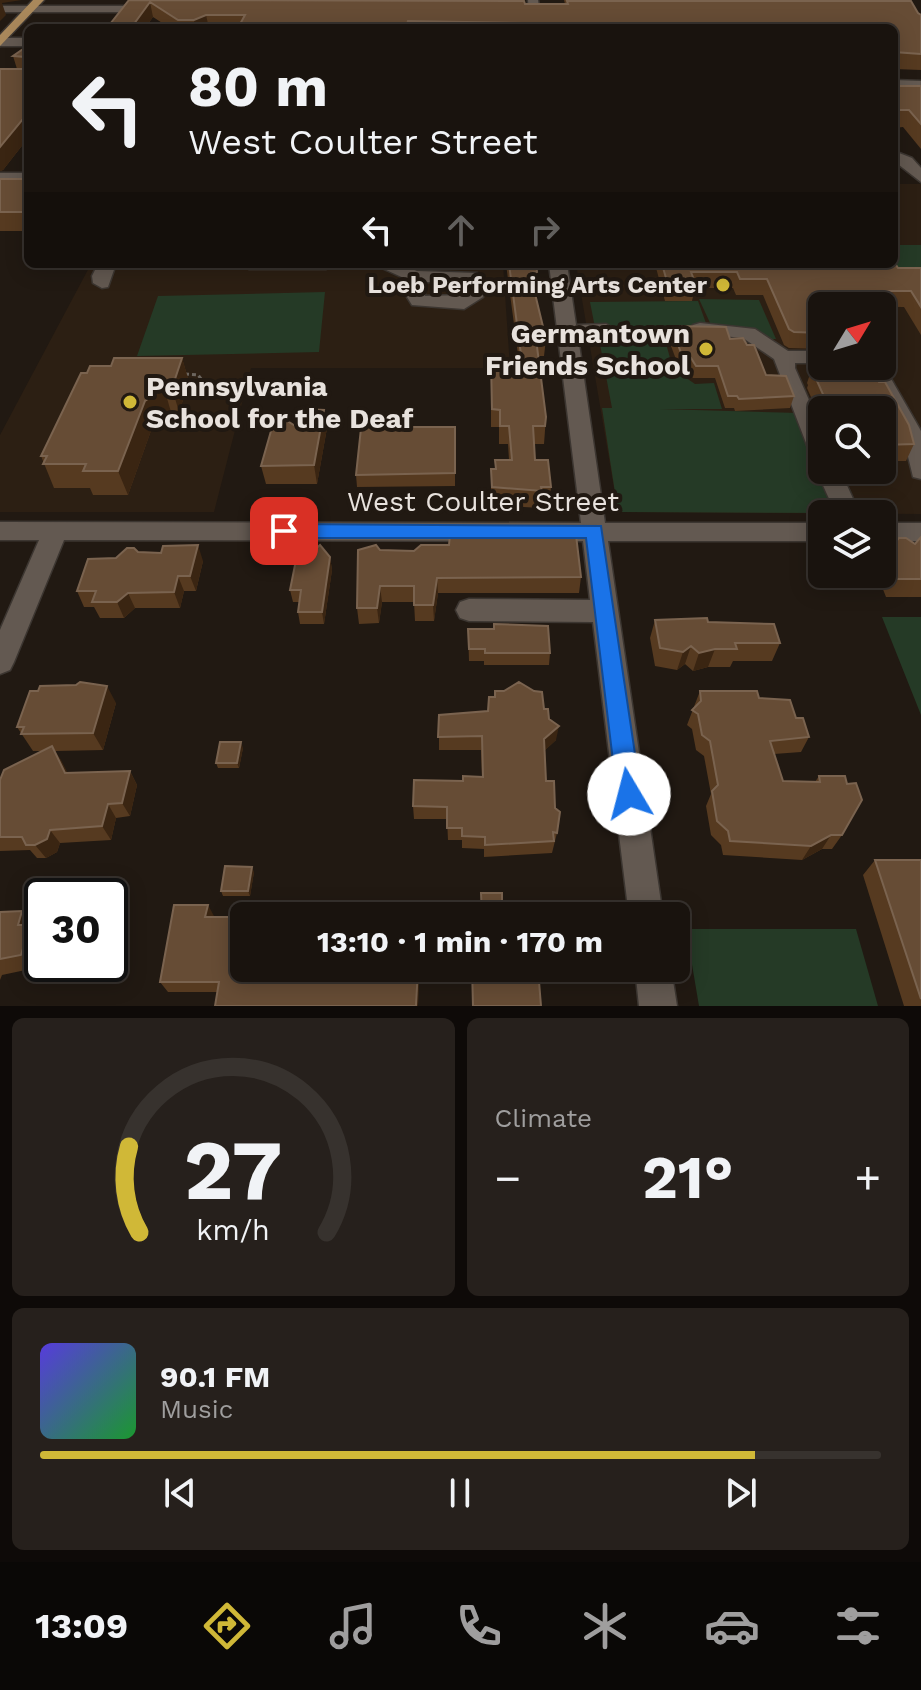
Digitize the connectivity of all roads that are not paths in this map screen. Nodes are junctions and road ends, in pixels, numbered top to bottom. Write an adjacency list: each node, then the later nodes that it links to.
1 (63, 0): 7 (street)
2 (129, 3): 4 (street); 7 (street)
3 (35, 5): 6 (street); 7 (street); 11 (main road)
4 (149, 5): 8 (street)
5 (534, 5): 9 (street); 10 (street)
6 (0, 9)
7 (94, 9)
8 (169, 9)
9 (520, 10)
10 (549, 10)
11 (0, 42): 12 (street)
12 (24, 42)
13 (898, 84): 14 (street)
14 (921, 85)
15 (898, 154): 17 (street)
16 (898, 156): 21 (street)
17 (921, 160)
18 (0, 178): 19 (street)
19 (24, 178)
20 (903, 178): 21 (street)
21 (921, 178)
22 (105, 268): 26 (street)
23 (393, 268): 25 (street)
24 (559, 268): 29 (street)
25 (415, 276)
26 (102, 283)
27 (700, 329): 30 (street)
28 (606, 330): 29 (street)
29 (567, 331): 36 (street)
30 (784, 357): 31 (street); 33 (street)
31 (808, 357)
32 (882, 380): 34 (street)
33 (808, 423)
34 (921, 471)
35 (0, 531): 37 (street, West Coulter Street)
36 (595, 531): 37 (street, West Coulter Street); 38 (street, West Coulter Street); 42 (street)
37 (55, 532): 43 (street)
38 (808, 532)
39 (896, 532): 40 (street)
40 (921, 532)
41 (469, 610): 42 (street)
42 (604, 611): 44 (street)
43 (0, 662)
44 (644, 902)
45 (655, 982): 46 (street)
46 (658, 1006)

